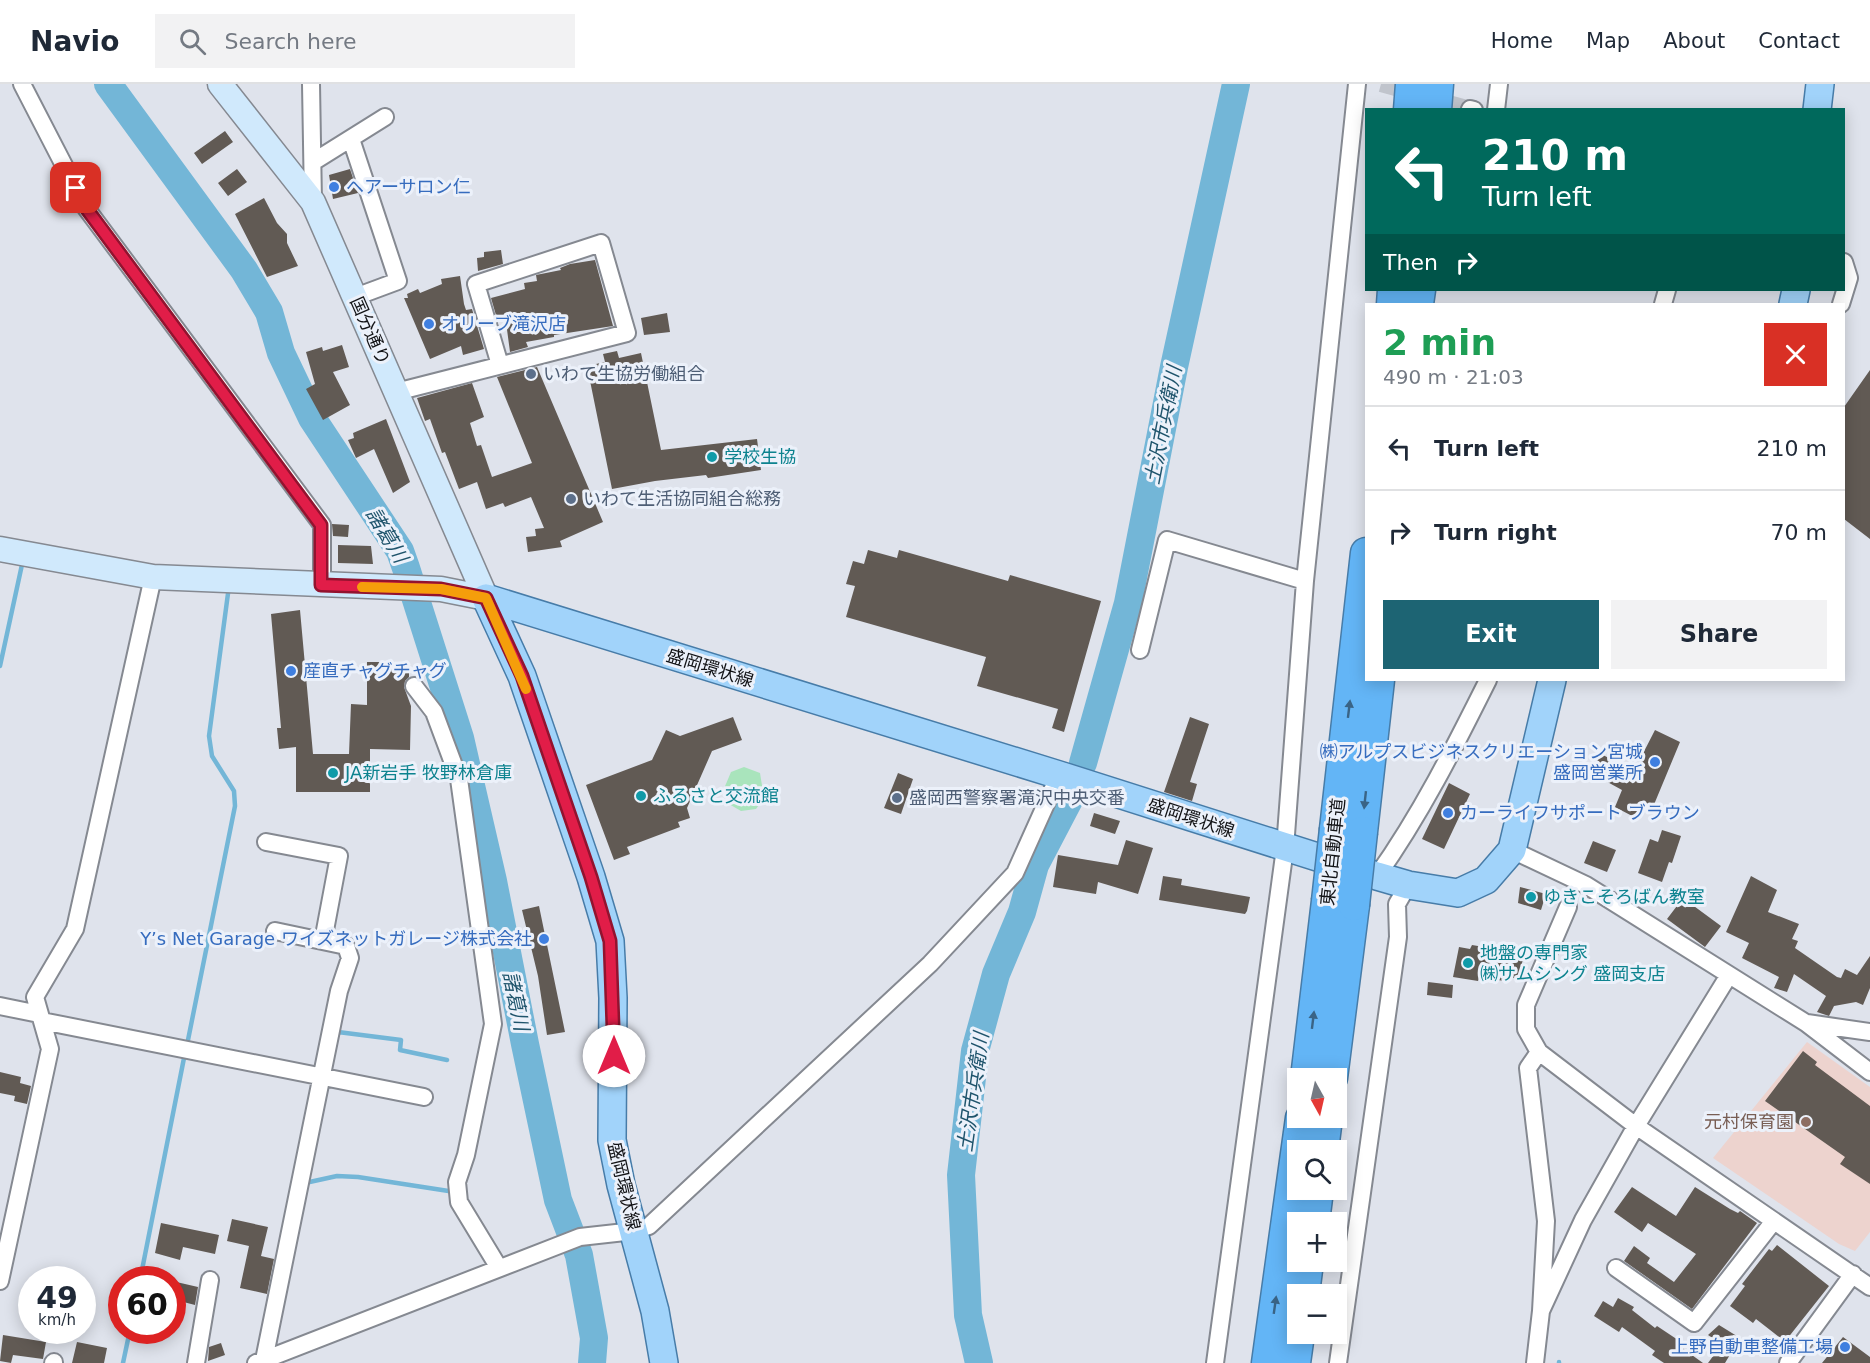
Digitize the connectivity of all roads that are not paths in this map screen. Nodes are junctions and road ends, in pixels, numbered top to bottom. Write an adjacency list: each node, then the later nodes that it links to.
1 (22, 84): 26 (street)
2 (220, 84): 16 (street, 国分通り)
3 (311, 84): 15 (street)
4 (1357, 84): 25 (street)
5 (1411, 84): 9 (highway)
6 (1438, 84): 10 (highway)
7 (1499, 84): 11 (street)
8 (1820, 84): 12 (main road)
9 (1409, 108)
10 (1436, 108)
11 (1496, 108)
12 (1817, 108)
13 (385, 117): 14 (street)
14 (351, 139): 15 (street); 19 (street)
15 (313, 162): 16 (street)
16 (313, 202): 19 (street, 国分通り)
17 (1845, 265): 18 (street)
18 (1845, 291)
19 (355, 297): 21 (street, 国分通り)
20 (500, 365): 20 (street); 21 (street)
21 (396, 392): 27 (street, 国分通り)
22 (0, 549): 24 (street)
23 (1365, 568): 34 (highway, 東北自動車道, one-way to 23)
24 (153, 577): 26 (street); 46 (street)
25 (1305, 581): 28 (street); 36 (street)
26 (321, 585): 27 (street)
27 (486, 598): 33 (main road, 盛岡環状線); 59 (main road, 盛岡環状線)
28 (1140, 650)
29 (1379, 681): 34 (highway, 東北自動車道, one-way to 34)
30 (1487, 681): 38 (street)
31 (1552, 681): 37 (main road, 盛岡環状線)
32 (414, 686): 60 (street)
33 (1059, 775): 36 (main road, 盛岡環状線); 59 (street)
34 (1348, 831): 40 (highway, 東北自動車道, bridge)
35 (266, 842): 43 (street)
36 (1285, 848): 38 (main road, 盛岡環状線); 71 (street)
37 (1512, 850): 39 (main road, 盛岡環状線); 44 (street)
38 (1377, 876): 39 (main road, 盛岡環状線)
39 (1408, 885): 74 (street)
40 (1341, 903): 50 (highway, 東北自動車道, one-way to 40); 51 (highway, 東北自動車道)
41 (1568, 907): 49 (street)
42 (275, 931): 43 (street)
43 (323, 941): 53 (street)
44 (1730, 975): 47 (street); 55 (street)
45 (0, 1006): 46 (street)
46 (40, 1018): 53 (street); 58 (street)
47 (1806, 1023): 48 (street); 52 (street)
48 (1870, 1032)
49 (1539, 1052): 55 (street); 66 (street)
50 (1307, 1068)
51 (1333, 1068)
52 (1870, 1072)
53 (326, 1078): 54 (street); 68 (street)
54 (424, 1097)
55 (1636, 1126): 57 (street); 66 (street)
56 (1300, 1128): 72 (highway, one-way to 56)
57 (1774, 1221): 61 (street); 62 (street)
58 (6, 1227): 64 (street)
59 (634, 1231): 60 (street); 70 (main road, 盛岡環状線)
60 (499, 1268): 68 (street)
61 (1616, 1268)
62 (1853, 1274): 65 (street); 76 (street)
63 (210, 1280): 69 (street)
64 (0, 1281)
65 (1870, 1287)
66 (1541, 1311): 75 (street)
67 (1297, 1344): 73 (highway)
68 (260, 1361)
69 (196, 1363)
70 (664, 1363)
71 (1215, 1363)
72 (1267, 1363)
73 (1294, 1363)
74 (1338, 1363)
75 (1535, 1363)
76 (1788, 1363)

